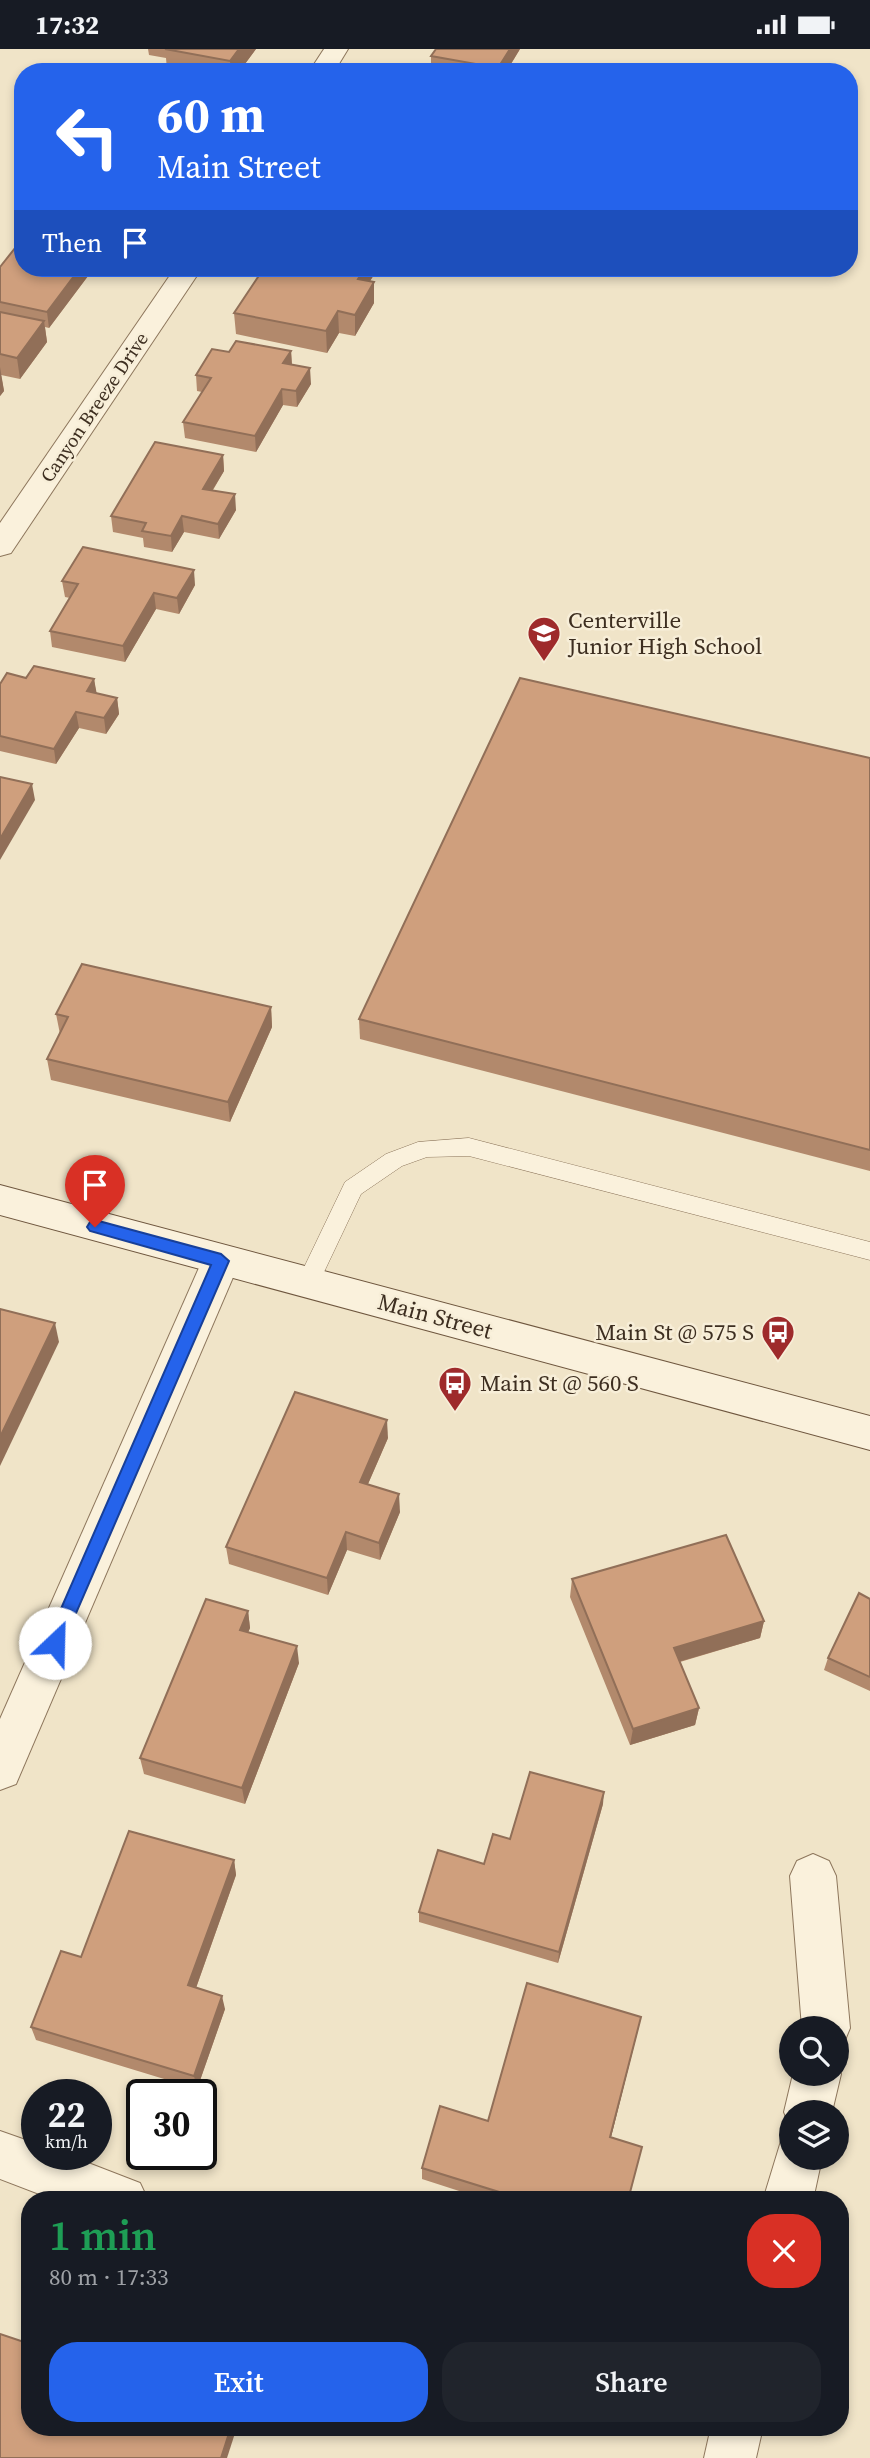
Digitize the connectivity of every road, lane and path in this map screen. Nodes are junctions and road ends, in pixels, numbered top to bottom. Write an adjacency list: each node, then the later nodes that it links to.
1 (182, 277): 2 (street, Canyon Breeze Drive)
2 (0, 547)
3 (0, 1200): 5 (street, Main Street)
4 (870, 1251): 6 (lane)
5 (221, 1261): 6 (street, Main Street); 8 (street)
6 (308, 1282): 7 (street, Main Street)
7 (870, 1433)
8 (0, 1769)
9 (813, 1876): 10 (street)
10 (825, 2016)
11 (0, 2155): 13 (street)
12 (795, 2170): 14 (street)
13 (98, 2191)
14 (790, 2191)
15 (735, 2436): 16 (street)
16 (730, 2458)

